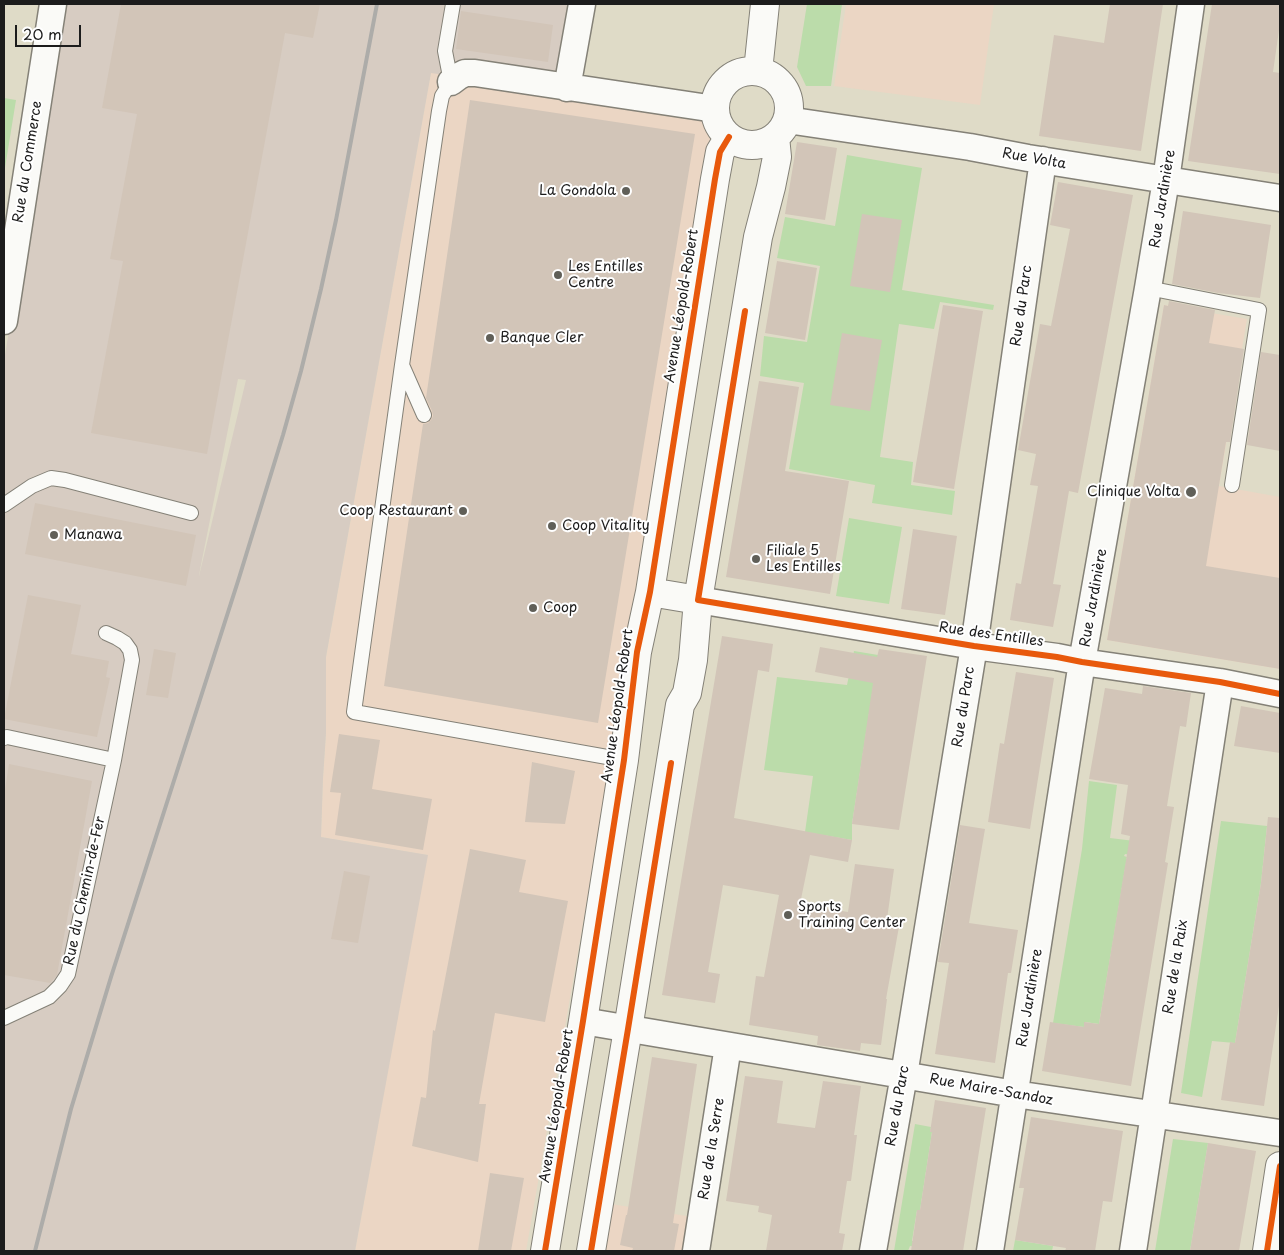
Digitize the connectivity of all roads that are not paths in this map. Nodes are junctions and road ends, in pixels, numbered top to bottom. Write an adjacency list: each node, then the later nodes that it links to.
1 (53, 4): 14 (street, Rue du Commerce)
2 (453, 4): 7 (lane)
3 (582, 4): 8 (street)
4 (765, 4): 6 (main road)
5 (1190, 4): 13 (street, Rue Jardinière)
6 (758, 71): 9 (main road); 10 (main road)
7 (451, 82): 8 (street); 18 (lane)
8 (567, 88): 9 (street)
9 (715, 109): 11 (main road)
10 (781, 129): 11 (main road); 12 (street, Rue Volta); 24 (main road)
11 (729, 137): 23 (main road, Avenue Léopold-Robert)
12 (1043, 160): 13 (street, Rue Volta); 26 (street, Rue du Parc)
13 (1166, 180): 15 (street, Rue Volta); 16 (street, Rue Jardinière)
14 (13, 198): 17 (street, Rue du Commerce)
15 (1280, 198)
16 (1148, 288): 20 (lane); 27 (street, Rue Jardinière)
17 (4, 321)
18 (402, 365): 19 (lane); 32 (lane)
19 (424, 415)
20 (1232, 485)
21 (4, 505): 22 (lane)
22 (191, 513)
23 (650, 592): 24 (main road); 32 (main road, Avenue Léopold-Robert)
24 (698, 600): 26 (street, Rue des Entilles); 35 (main road)
25 (106, 633): 31 (lane, Rue du Chemin-de-Fer)
26 (974, 646): 27 (street, Rue des Entilles); 37 (street, Rue du Parc)
27 (1082, 662): 28 (street, Rue des Entilles); 38 (street, Rue Jardinière)
28 (1220, 682): 29 (street, Rue des Entilles); 39 (street, Rue de la Paix)
29 (1280, 694)
30 (4, 738): 31 (lane)
31 (114, 760): 33 (lane, Rue du Chemin-de-Fer)
32 (624, 760): 34 (main road, Avenue Léopold-Robert)
33 (4, 1018)
34 (583, 1021): 35 (street, Rue Maire-Sandoz); 42 (main road, Avenue Léopold-Robert)
35 (628, 1029): 36 (street, Rue Maire-Sandoz); 43 (main road)
36 (728, 1046): 37 (street, Rue Maire-Sandoz); 44 (street, Rue de la Serre)
37 (904, 1075): 38 (street, Rue Maire-Sandoz); 45 (street, Rue du Parc)
38 (1015, 1094): 39 (street, Rue Maire-Sandoz); 46 (street, Rue Jardinière)
39 (1154, 1115): 40 (street, Rue Maire-Sandoz); 47 (street, Rue de la Paix)
40 (1280, 1133)
41 (1280, 1166): 48 (main road)
42 (545, 1251)
43 (595, 1251)
44 (696, 1251)
45 (872, 1251)
46 (990, 1251)
47 (1133, 1251)
48 (1267, 1251)

